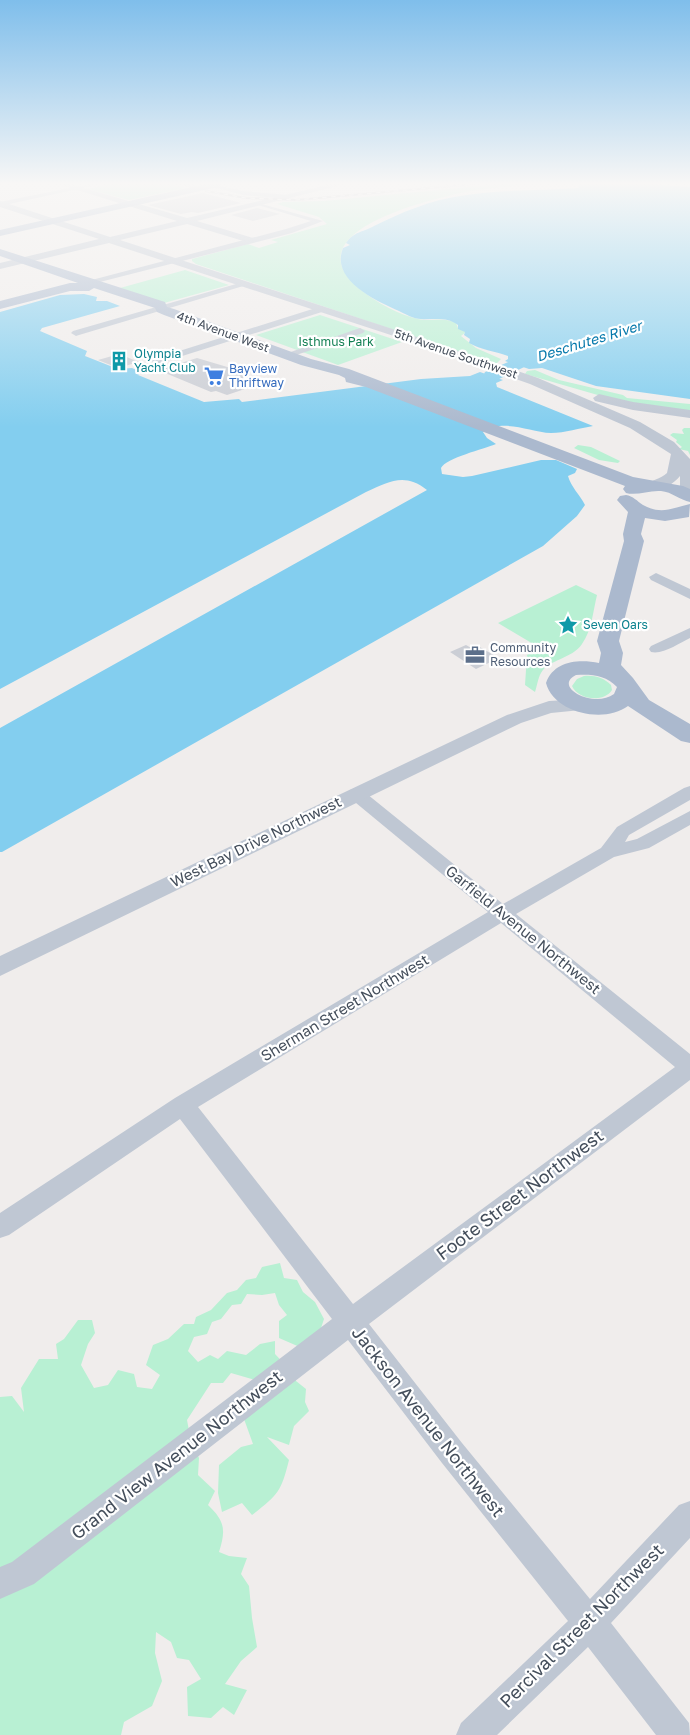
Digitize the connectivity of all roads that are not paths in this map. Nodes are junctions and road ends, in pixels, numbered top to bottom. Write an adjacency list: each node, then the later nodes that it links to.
1 (35, 265): 5 (main road, 4th Avenue West)
2 (153, 265): 4 (street)
3 (187, 265): 6 (street, 5th Avenue Southwest)
4 (88, 282): 5 (main road, 4th Avenue West); 8 (main road, 4th Avenue West)
5 (73, 283): 7 (main road); 8 (main road)
6 (246, 284): 8 (street); 9 (street, 5th Avenue Southwest)
7 (0, 305)
8 (162, 309): 11 (street); 12 (main road, 4th Avenue West)
9 (322, 309): 12 (street); 15 (street, 5th Avenue Southwest)
10 (360, 331): 13 (street)
11 (76, 333)
12 (236, 336): 13 (main road, 4th Avenue West); 14 (street)
13 (287, 355): 18 (main road, 4th Avenue West)
14 (157, 361)
15 (542, 384): 16 (street); 17 (street, 5th Avenue Southwest)
16 (690, 414)
17 (673, 449): 18 (street); 19 (street)
18 (637, 487): 19 (main road, 4th Avenue West); 21 (main road)
19 (690, 497)
20 (690, 509): 22 (main road)
21 (638, 510): 22 (main road); 23 (main road)
22 (677, 516): 23 (main road)
23 (634, 541): 27 (main road)
24 (656, 577): 25 (street)
25 (690, 595)
26 (690, 632): 28 (street)
27 (608, 641): 29 (main road); 30 (main road)
28 (656, 649)
29 (574, 668): 30 (main road); 31 (main road)
30 (623, 682): 32 (main road); 34 (main road)
31 (557, 684): 32 (main road); 33 (street, West Bay Drive Northwest)
32 (590, 706): 33 (street, West Bay Drive Northwest); 34 (main road)
33 (514, 719): 36 (street, West Bay Drive Northwest)
34 (690, 737)
35 (690, 792): 38 (street, Sherman Street Northwest)
36 (356, 794): 39 (street, Garfield Avenue Northwest); 40 (street, West Bay Drive Northwest)
37 (690, 817): 38 (street)
38 (608, 852): 39 (street, Sherman Street Northwest)
39 (502, 913): 41 (street, Garfield Avenue Northwest); 42 (street, Sherman Street Northwest)
40 (0, 967)
41 (690, 1067): 44 (street, Foote Street Northwest)
42 (183, 1105): 43 (street, Sherman Street Northwest); 44 (street, Jackson Avenue Northwest)
43 (0, 1227)
44 (350, 1322): 46 (street, Grand View Avenue Northwest); 47 (street, Jackson Avenue Northwest)
45 (690, 1516): 47 (street, Percival Street Northwest)
46 (0, 1582)
47 (588, 1624): 48 (street, Percival Street Northwest); 49 (street, Jackson Avenue Northwest)
48 (473, 1735)
49 (677, 1735)

